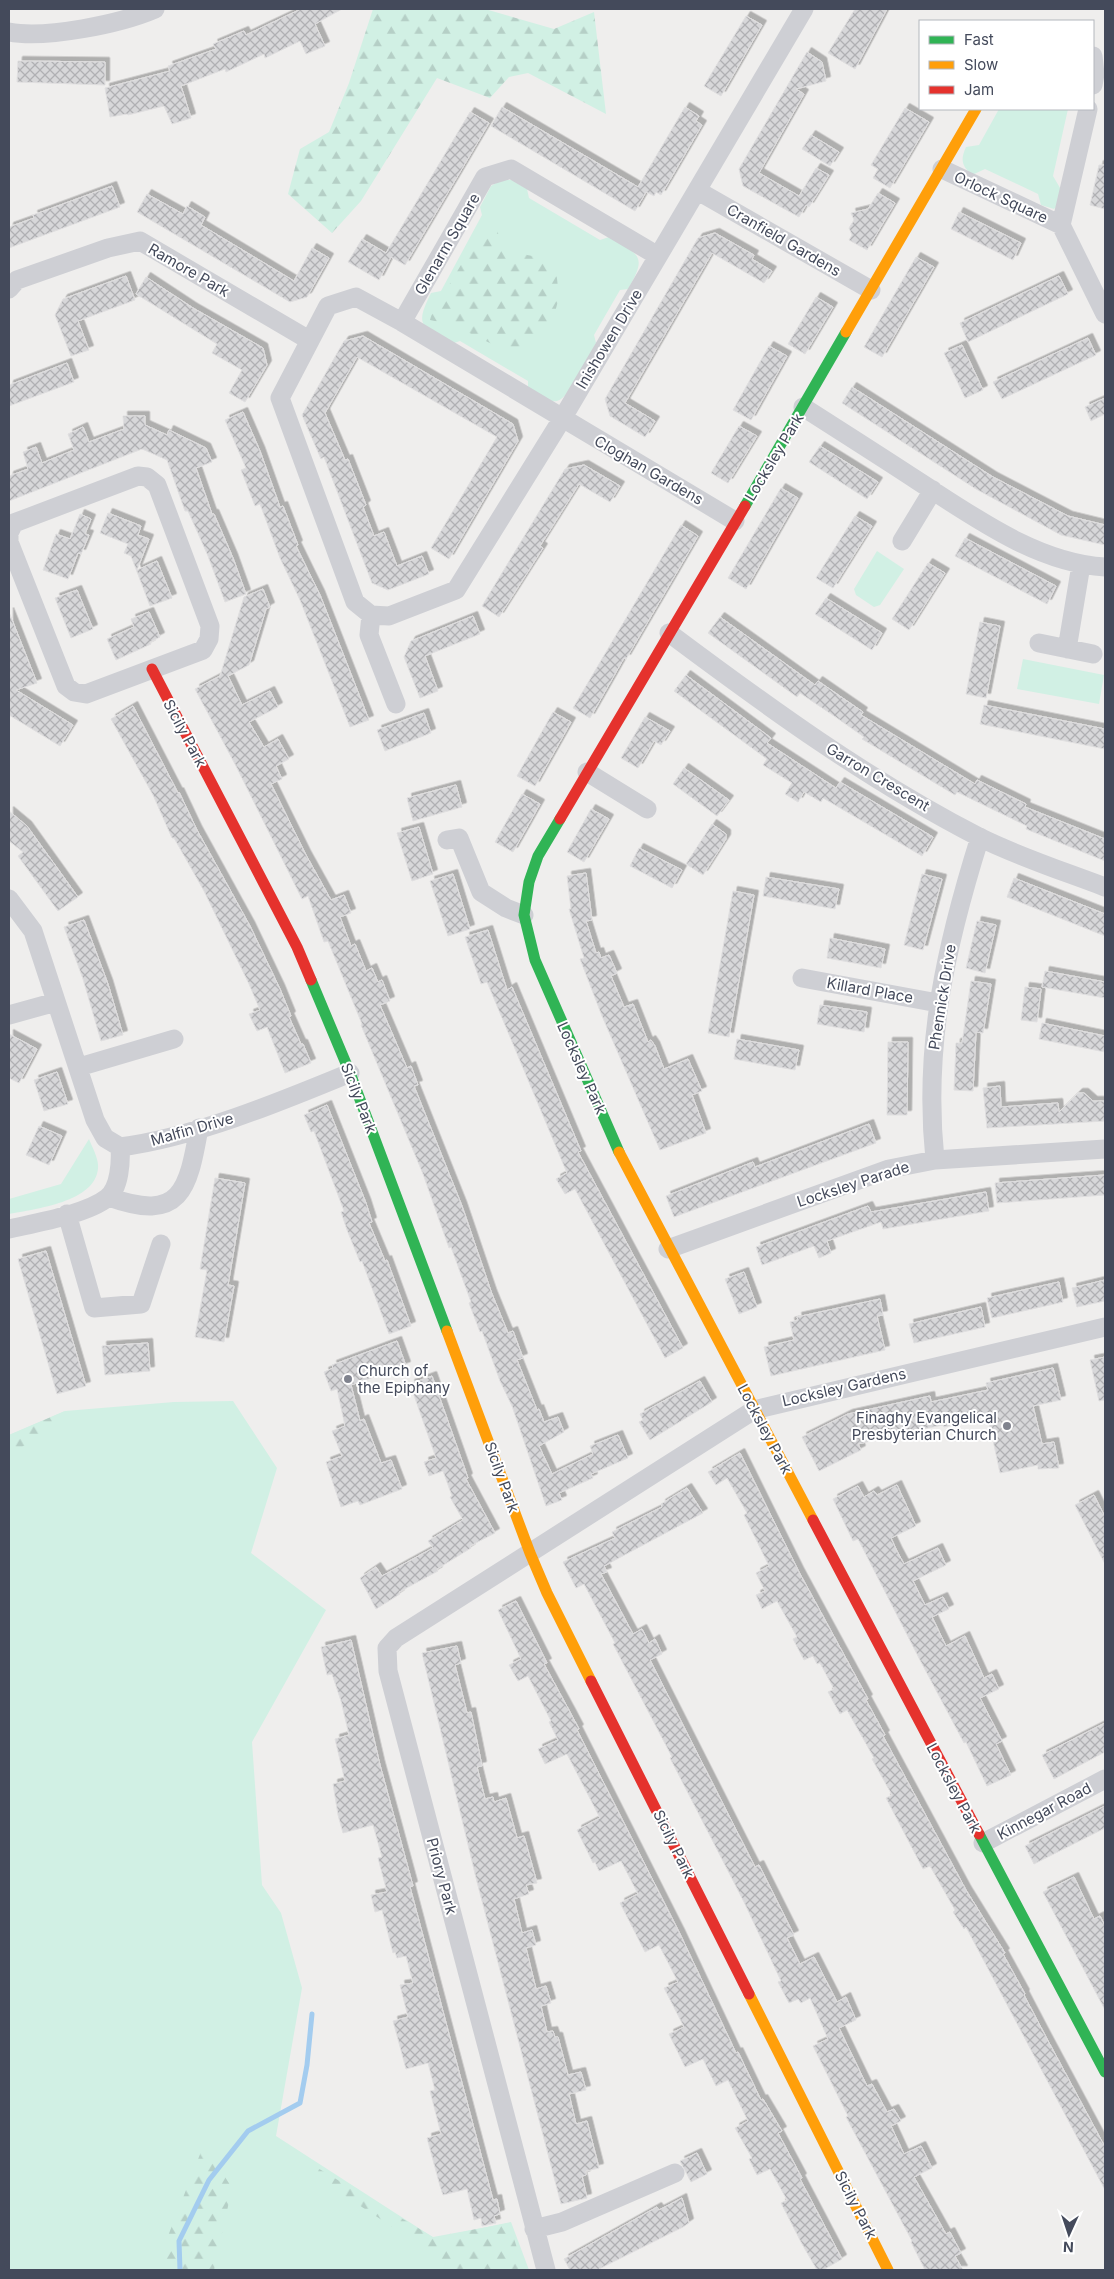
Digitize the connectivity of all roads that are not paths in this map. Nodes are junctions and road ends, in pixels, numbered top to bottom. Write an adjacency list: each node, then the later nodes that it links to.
1 (155, 9): 3 (street)
2 (804, 9): 9 (street, Inishowen Drive)
3 (9, 32)
4 (1094, 65): 5 (street)
5 (1094, 80)
6 (975, 110): 8 (street, Locksley Park)
7 (1088, 110): 10 (street, Orlock Square)
8 (942, 169): 10 (street, Orlock Square); 13 (street, Locksley Park)
9 (698, 191): 11 (street, Inishowen Drive); 13 (street, Cranfield Gardens)
10 (1061, 225): 14 (street)
11 (658, 256): 15 (street, Glenarm Square); 18 (street, Inishowen Drive)
12 (9, 289): 16 (street, Ramore Park)
13 (871, 290): 17 (street, Locksley Park)
14 (1103, 305)
15 (402, 322): 16 (street); 18 (street)
16 (309, 340): 24 (street)
17 (803, 407): 19 (street); 20 (street, Locksley Park)
18 (562, 419): 20 (street, Cloghan Gardens); 24 (street, Inishowen Drive)
19 (933, 490): 21 (street); 22 (street)
20 (735, 521): 25 (street, Locksley Park)
21 (902, 541)
22 (1081, 566): 23 (street); 27 (street)
23 (1105, 567)
24 (371, 615): 30 (street)
25 (669, 634): 31 (street, Locksley Park); 33 (street, Garron Crescent)
26 (1039, 644): 27 (street)
27 (1067, 649): 28 (street)
28 (1093, 654)
29 (152, 669): 29 (street); 44 (street, Sicily Park)
30 (396, 704)
31 (587, 772): 32 (street); 37 (street, Locksley Park)
32 (648, 809)
33 (980, 837): 35 (street, Garron Crescent); 40 (street, Phennick Drive)
34 (447, 840): 37 (street)
35 (1105, 888)
36 (9, 899): 39 (street)
37 (524, 915): 53 (street, Locksley Park)
38 (802, 978): 40 (street, Killard Place)
39 (56, 1002): 41 (street); 43 (street)
40 (938, 1003): 48 (street, Phennick Drive)
41 (9, 1014)
42 (174, 1039): 43 (street)
43 (79, 1066): 46 (street)
44 (350, 1073): 45 (street, Malfin Drive); 56 (street, Sicily Park)
45 (199, 1128): 46 (street, Malfin Drive); 49 (street)
46 (120, 1147): 49 (street)
47 (1105, 1149): 48 (street, Locksley Parade)
48 (935, 1160): 53 (street, Locksley Parade)
49 (108, 1197): 50 (street)
50 (67, 1214): 51 (street); 52 (street)
51 (9, 1229)
52 (161, 1244)
53 (668, 1249): 55 (street, Locksley Park)
54 (1105, 1328): 55 (street, Locksley Gardens)
55 (754, 1410): 56 (street, Locksley Gardens); 58 (street, Locksley Park)
56 (530, 1553): 61 (street, Priory Park); 63 (street, Sicily Park)
57 (1105, 1779): 58 (street, Kinnegar Road)
58 (983, 1844): 59 (street, Locksley Park)
59 (1105, 2072)
60 (675, 2173): 61 (street)
61 (534, 2229): 62 (street, Priory Park)
62 (546, 2270)
63 (888, 2270)

